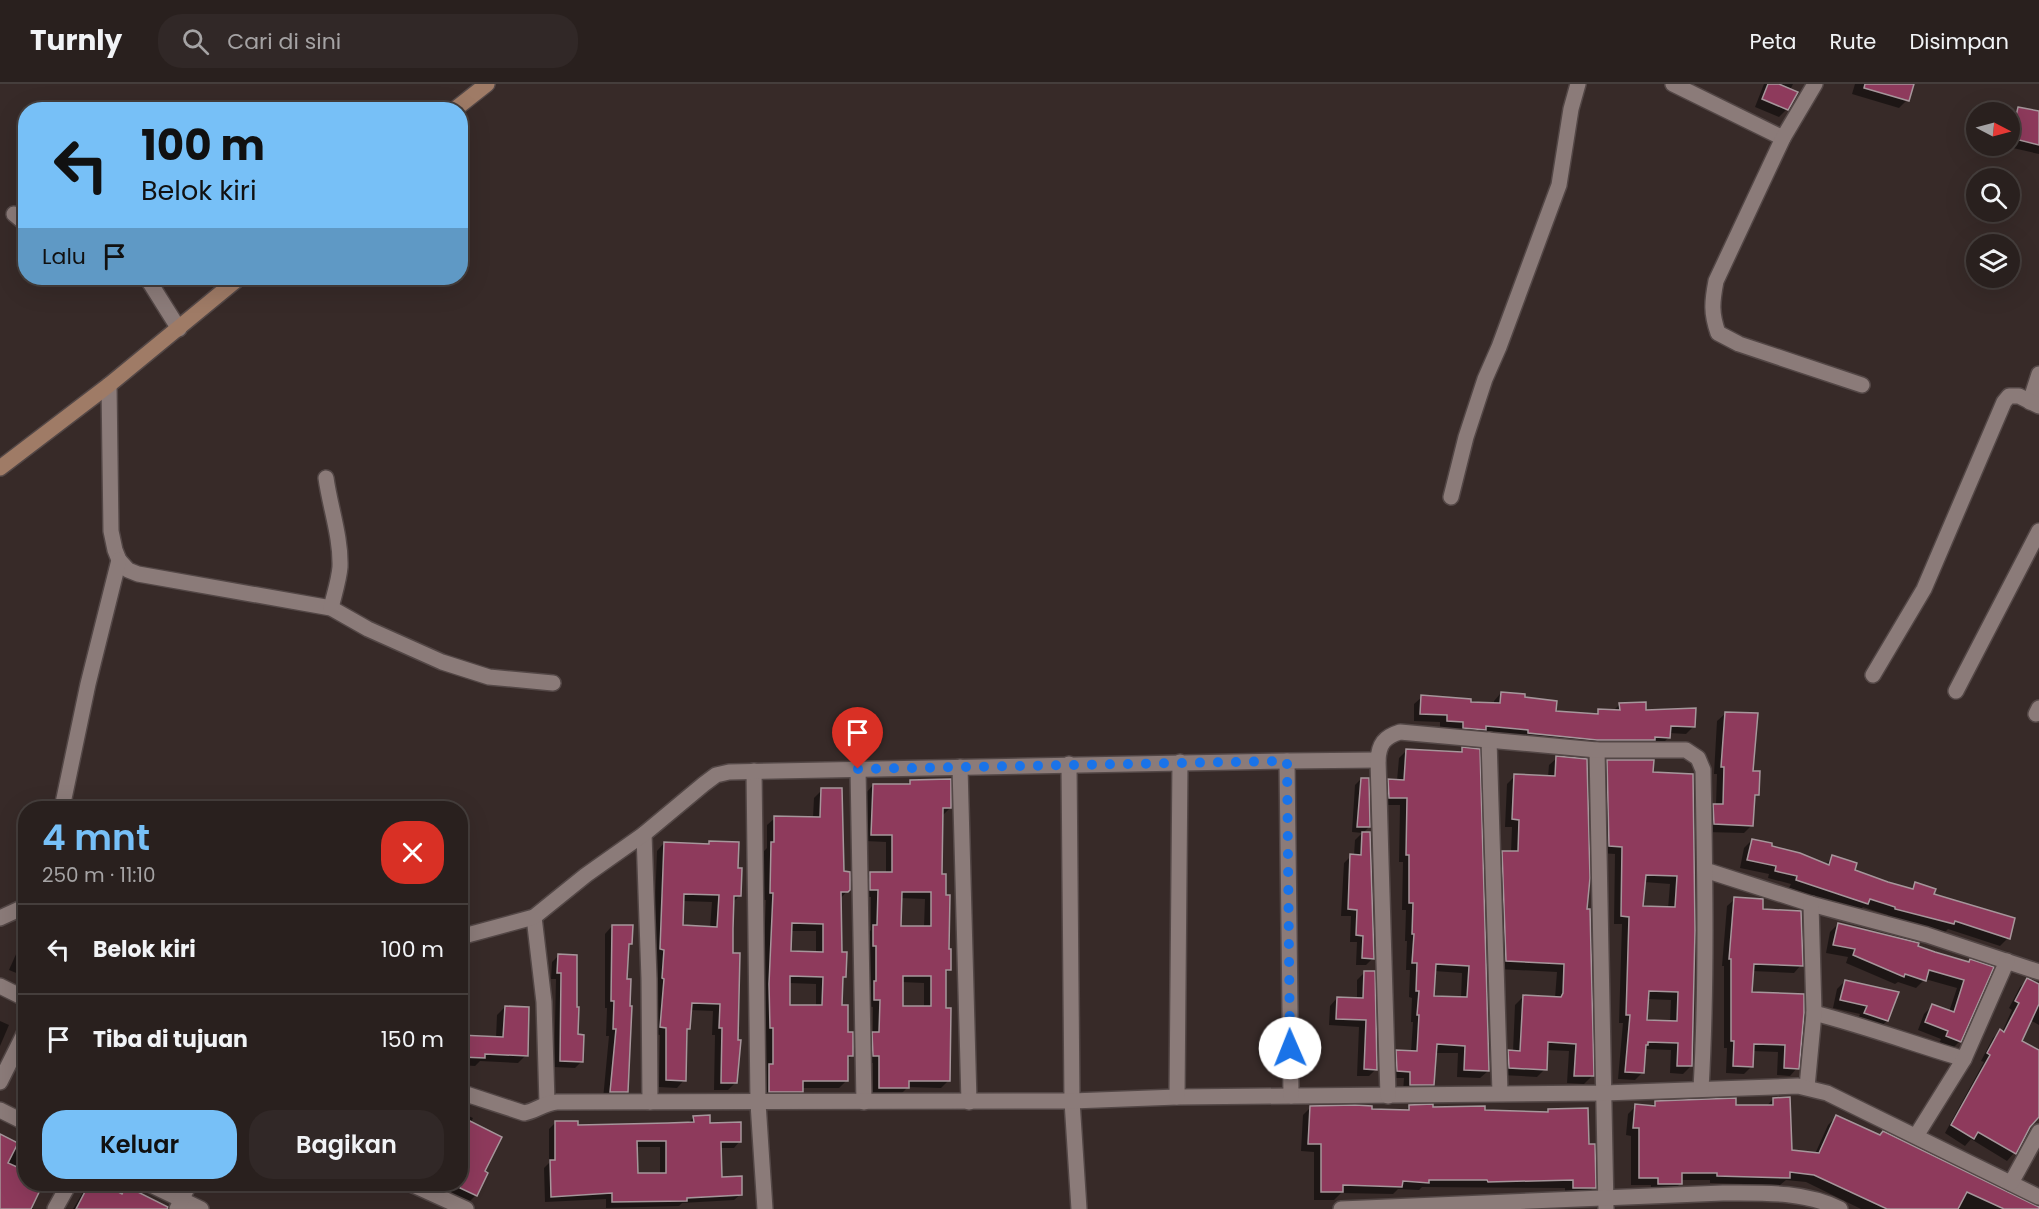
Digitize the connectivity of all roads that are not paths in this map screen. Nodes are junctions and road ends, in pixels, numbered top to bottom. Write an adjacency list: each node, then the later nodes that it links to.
1 (487, 84): 5 (street)
2 (1578, 84): 16 (street)
3 (1673, 84): 6 (street)
4 (1815, 84): 6 (street)
5 (464, 102)
6 (1783, 138): 12 (street)
7 (151, 285): 9 (street)
8 (231, 285): 9 (street)
9 (179, 329): 11 (street)
10 (2039, 374): 13 (street)
11 (109, 385): 14 (street); 18 (street)
12 (1863, 385)
13 (2034, 404): 20 (street)
14 (0, 468)
15 (326, 478): 19 (street)
16 (1451, 497)
17 (2039, 531): 22 (street)
18 (119, 560): 19 (street); 32 (street)
19 (331, 608): 21 (street)
20 (1873, 675)
21 (553, 683)
22 (1956, 691)
23 (1489, 740): 24 (street); 25 (street); 50 (street)
24 (1597, 750): 34 (street); 51 (street)
25 (1378, 760): 26 (street); 54 (street)
26 (1287, 761): 27 (street); 53 (street)
27 (1180, 762): 28 (street); 55 (street)
28 (1069, 764): 29 (street); 56 (street)
29 (960, 767): 30 (street); 60 (street)
30 (858, 769): 31 (street); 59 (street)
31 (754, 771): 33 (street); 58 (street)
32 (64, 801)
33 (644, 834): 37 (street); 57 (street)
34 (1705, 870): 35 (street); 49 (street)
35 (1811, 904): 40 (street); 44 (street)
36 (18, 910): 38 (street)
37 (534, 917): 39 (street); 61 (street)
38 (0, 918)
39 (468, 935)
40 (2007, 961): 41 (street); 46 (street)
41 (2039, 972)
42 (0, 986): 43 (street)
43 (18, 995)
44 (1814, 1013): 46 (street); 48 (street)
45 (18, 1046): 47 (street)
46 (1964, 1059): 65 (street)
47 (0, 1082)
48 (1807, 1087): 49 (street); 65 (street)
49 (1701, 1089): 51 (street)
50 (1500, 1093): 51 (street); 54 (street)
51 (1604, 1093): 71 (street)
52 (468, 1095): 61 (street)
53 (1291, 1096): 54 (street); 55 (street)
54 (1388, 1096)
55 (1177, 1098): 56 (street)
56 (1072, 1101): 60 (street); 77 (street)
57 (650, 1102): 58 (street); 61 (street)
58 (758, 1102): 59 (street); 76 (street)
59 (864, 1102): 60 (street)
60 (969, 1102)
61 (547, 1103)
62 (0, 1110): 63 (street)
63 (18, 1119)
64 (2039, 1132): 66 (street)
65 (1916, 1136): 66 (street)
66 (2011, 1183): 70 (street)
67 (65, 1191): 73 (street)
68 (160, 1191): 72 (street)
69 (426, 1191): 75 (street)
70 (2039, 1197)
71 (1606, 1203): 78 (street); 79 (street)
72 (179, 1204): 74 (street)
73 (55, 1209)
74 (201, 1209)
75 (466, 1209)
76 (765, 1209)
77 (1079, 1209)
78 (1341, 1209)
79 (1840, 1209)

